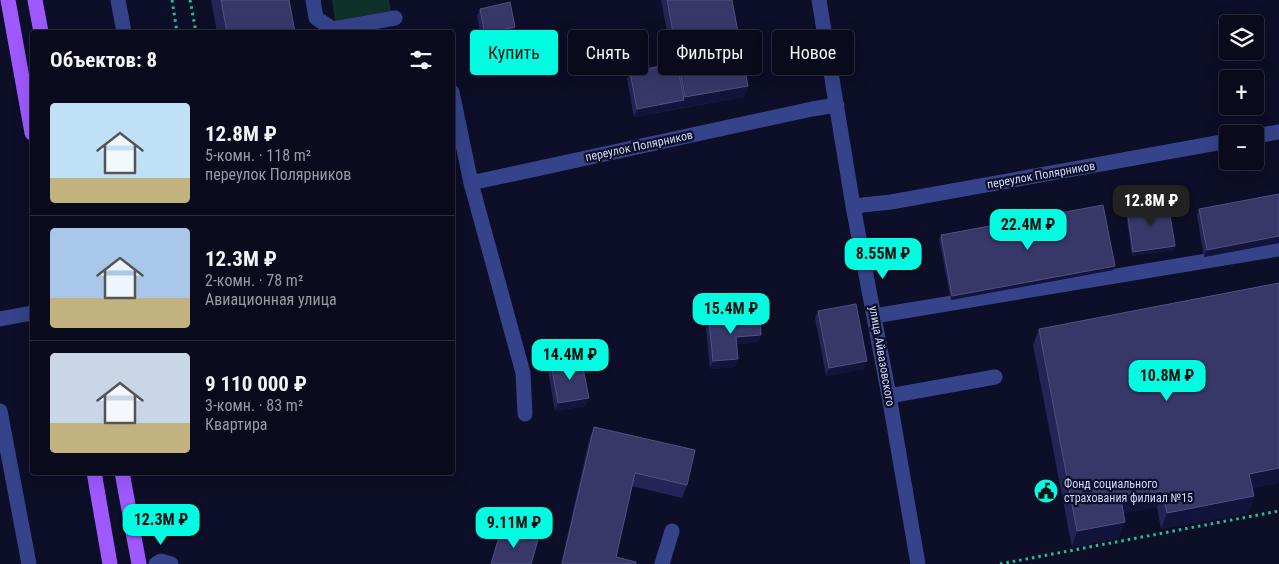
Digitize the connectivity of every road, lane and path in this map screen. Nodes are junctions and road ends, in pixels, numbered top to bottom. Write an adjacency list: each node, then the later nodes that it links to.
1 (8, 0): 15 (main road)
2 (35, 0): 9 (main road)
3 (118, 0): 10 (street)
4 (172, 0): 11 (path)
5 (190, 0): 12 (path)
6 (313, 0): 8 (street)
7 (819, 0): 14 (street, улица Айвазовского)
8 (395, 18)
9 (41, 30)
10 (124, 30)
11 (178, 30)
12 (196, 30)
13 (455, 106): 19 (street)
14 (837, 106): 19 (street, переулок Полярников); 20 (street, улица Айвазовского)
15 (30, 122)
16 (1279, 132): 17 (street)
17 (1264, 134)
18 (1219, 143): 20 (street, переулок Полярников)
19 (471, 182): 28 (street)
20 (854, 206): 23 (street, улица Айвазовского)
21 (1279, 249): 23 (street)
22 (30, 313): 24 (street)
23 (874, 316): 26 (street, улица Айвазовского)
24 (0, 319)
25 (995, 377): 26 (street)
26 (889, 396): 39 (street, улица Айвазовского)
27 (0, 411): 33 (street)
28 (525, 414)
29 (95, 475): 34 (main road)
30 (123, 475): 35 (main road)
31 (1279, 511): 40 (path)
32 (672, 531): 38 (street)
33 (28, 564)
34 (110, 564)
35 (138, 564)
36 (156, 564): 37 (street)
37 (171, 564)
38 (662, 564)
39 (918, 564)
40 (1000, 564)

